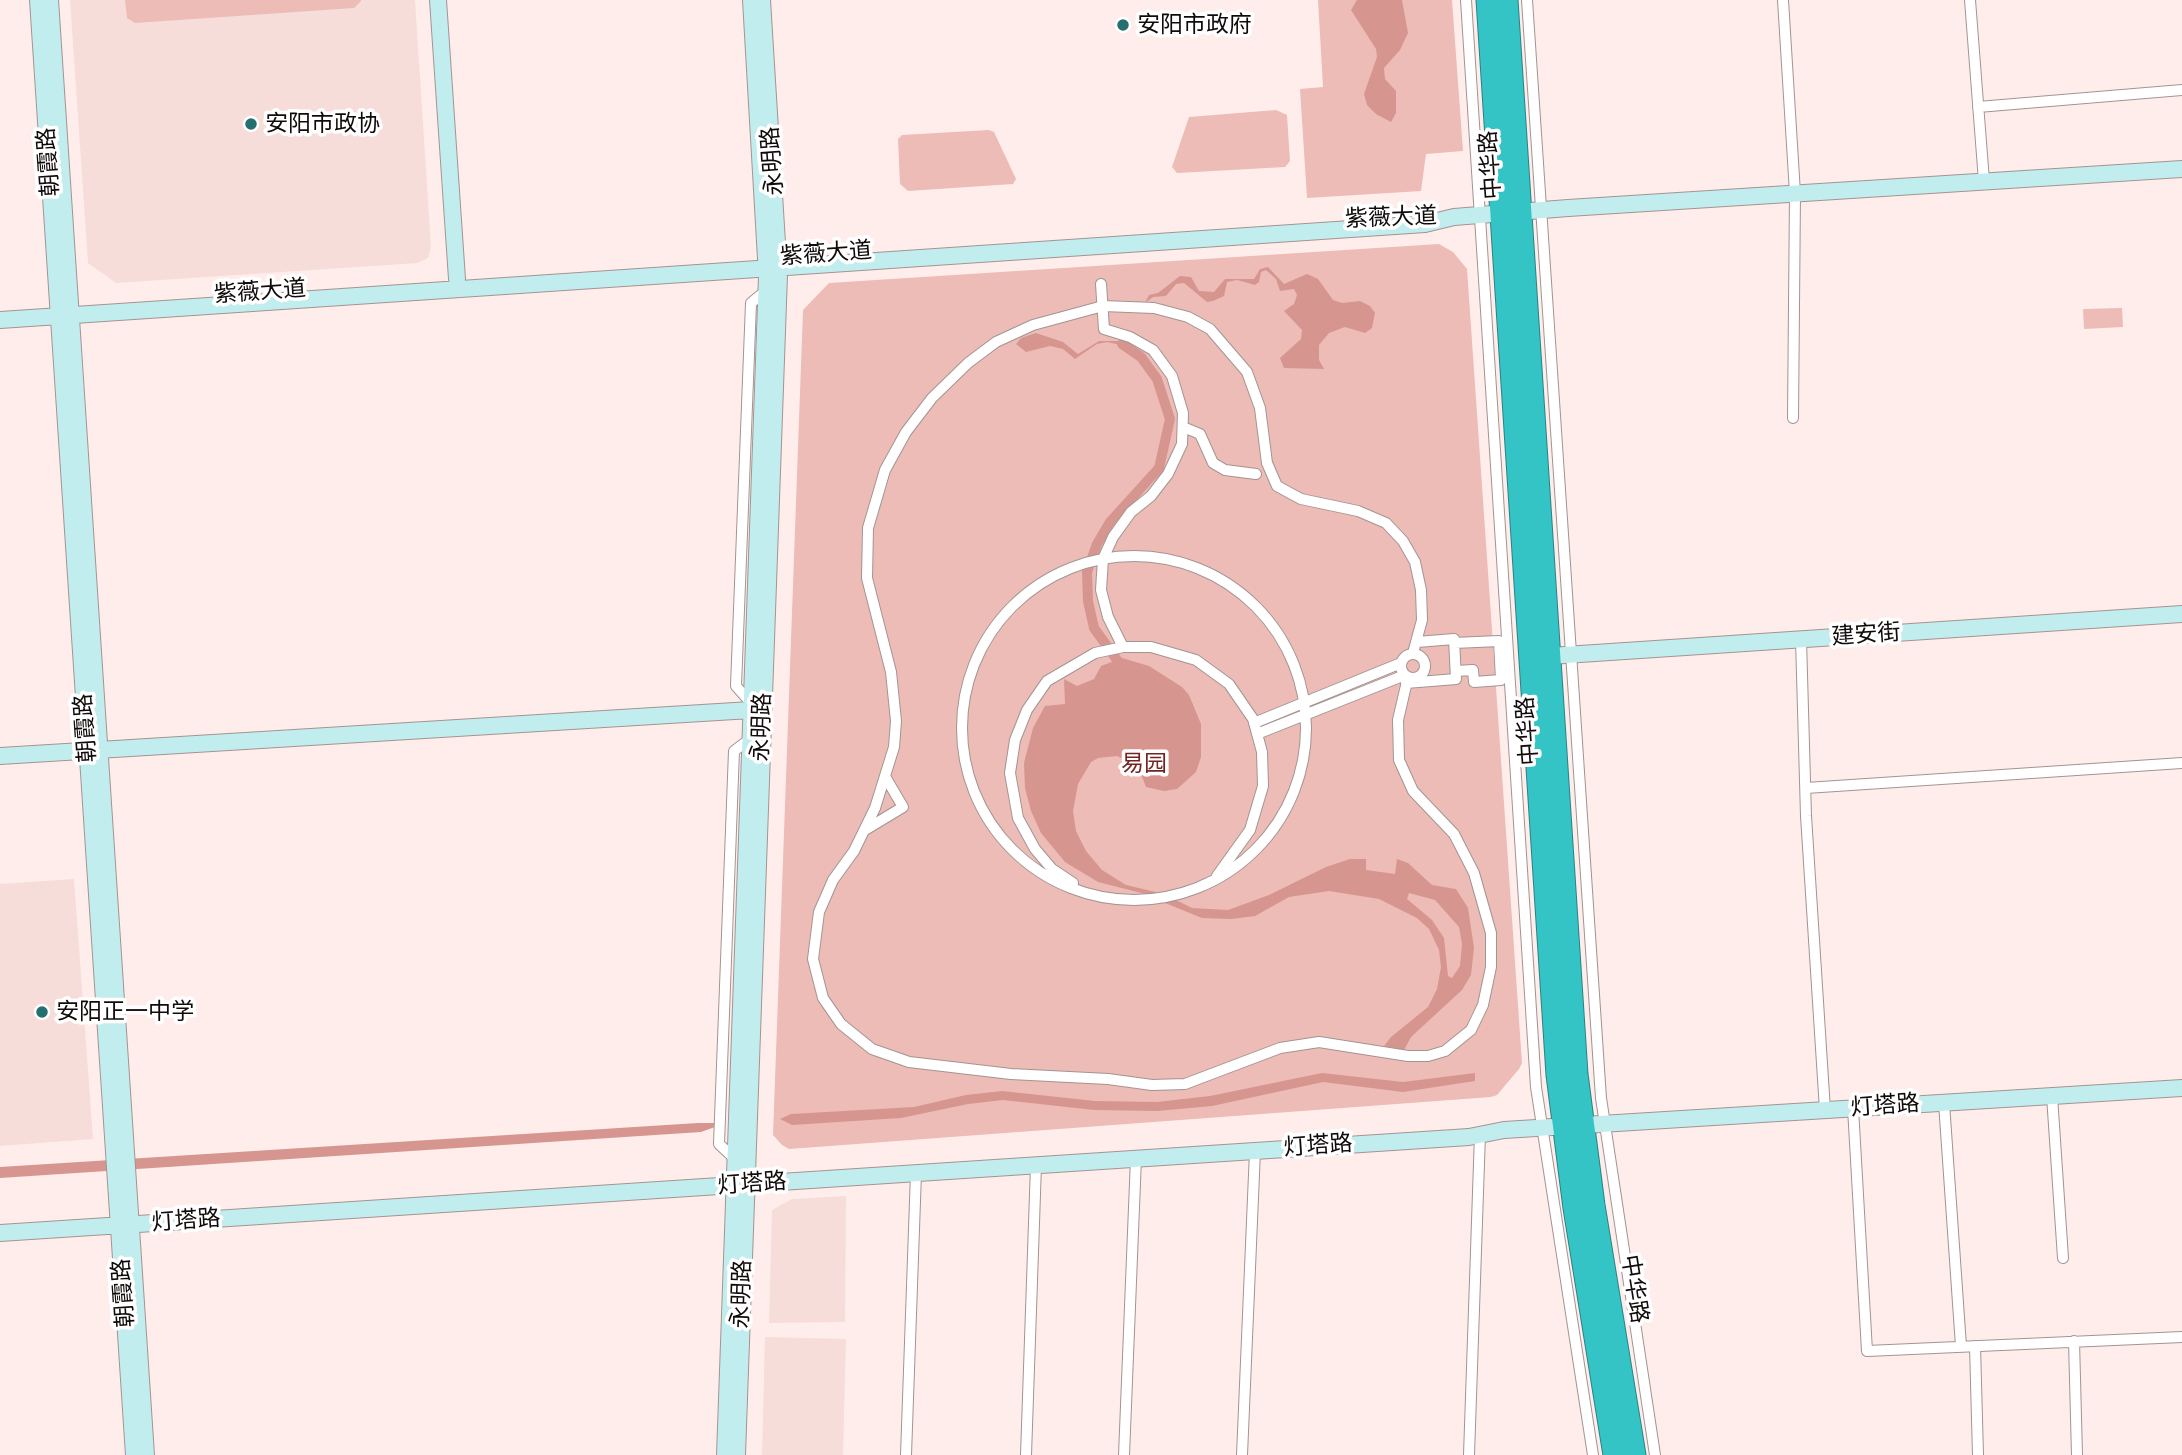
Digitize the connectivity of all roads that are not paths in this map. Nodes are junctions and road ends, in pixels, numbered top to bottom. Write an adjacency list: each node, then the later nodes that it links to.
1 (38, 0): 23 (street, 朝霞路)
2 (50, 0): 23 (street, 朝霞路)
3 (438, 0): 19 (street)
4 (751, 0): 18 (street, 永明路)
5 (762, 0): 18 (street, 永明路)
6 (1466, 0): 17 (street)
7 (1487, 0): 17 (highway, 中华路)
8 (1507, 0): 17 (highway, 中华路)
9 (1527, 0): 17 (street)
10 (1783, 0): 16 (street)
11 (1970, 0): 13 (street)
12 (2182, 90): 13 (street)
13 (1978, 107): 15 (street)
14 (2182, 169): 15 (street, 紫薇大道)
15 (1984, 181): 16 (street, 紫薇大道)
16 (1796, 193): 17 (street, 紫薇大道); 25 (street)
17 (1511, 212): 18 (street, 紫薇大道); 35 (street); 36 (highway, 中华路); 60 (highway, 中华路)
18 (772, 263): 19 (street, 紫薇大道); 23 (street, 紫薇大道); 41 (street, 永明路); 67 (street, 永明路)
19 (457, 279): 23 (street, 紫薇大道)
20 (1101, 284): 21 (street)
21 (1103, 306): 26 (street); 31 (street); 49 (street)
22 (0, 310): 23 (street, 紫薇大道)
23 (65, 310): 24 (street, 紫薇大道); 45 (street, 朝霞路)
24 (0, 320)
25 (1793, 418)
26 (1183, 427): 27 (street); 28 (street)
27 (1256, 474)
28 (1103, 559): 33 (street); 40 (street); 53 (street)
29 (2182, 614): 30 (street, 建安街)
30 (1801, 639): 35 (street, 建安街); 50 (street)
31 (1417, 642): 32 (street); 34 (street)
32 (1454, 643): 38 (street); 38 (street)
33 (1113, 649): 43 (street); 53 (street)
34 (1413, 653): 37 (street); 39 (street)
35 (1572, 654): 36 (street, 建安街); 59 (street)
36 (1550, 656): 60 (highway, 中华路)
37 (1401, 663): 39 (street); 40 (street)
38 (1456, 671): 39 (street)
39 (1406, 678): 42 (street); 51 (street)
40 (1304, 702): 42 (street); 43 (street)
41 (751, 710): 45 (street); 67 (street, 永明路)
42 (1305, 715): 44 (street); 52 (street)
43 (1254, 723): 44 (street)
44 (1257, 734): 52 (street)
45 (94, 754): 46 (street); 48 (street); 68 (street, 朝霞路)
46 (0, 756)
47 (2182, 763): 50 (street)
48 (0, 765)
49 (886, 778): 51 (street); 51 (street)
50 (1806, 788): 58 (street)
51 (865, 830)
52 (1216, 878): 53 (street)
53 (1090, 894)
54 (2182, 1088): 55 (street, 灯塔路)
55 (2052, 1096): 56 (street, 灯塔路); 71 (street)
56 (1944, 1102): 57 (street, 灯塔路); 74 (street)
57 (1853, 1108): 58 (street, 灯塔路); 74 (street)
58 (1825, 1110): 59 (street, 灯塔路)
59 (1605, 1124): 60 (street, 灯塔路); 88 (street)
60 (1562, 1126): 61 (street, 灯塔路); 85 (street); 86 (highway, 中华路); 87 (highway, 中华路)
61 (1504, 1130): 62 (street, 灯塔路); 67 (street, 灯塔路)
62 (1480, 1134): 63 (street, 灯塔路); 84 (street)
63 (1255, 1151): 64 (street, 灯塔路); 83 (street)
64 (1136, 1158): 65 (street, 灯塔路); 82 (street)
65 (1037, 1165): 66 (street, 灯塔路); 81 (street)
66 (916, 1173): 67 (street, 灯塔路); 80 (street)
67 (739, 1175): 68 (street, 灯塔路); 78 (street, 永明路); 79 (street, 永明路)
68 (125, 1220): 69 (street, 灯塔路); 70 (street, 灯塔路); 76 (street, 朝霞路); 77 (street, 朝霞路)
69 (0, 1223)
70 (0, 1233)
71 (2063, 1258)
72 (2182, 1337): 73 (street)
73 (2074, 1341): 75 (street); 90 (street)
74 (1961, 1346): 75 (street)
75 (1975, 1346): 89 (street)
76 (134, 1455)
77 (146, 1455)
78 (725, 1455)
79 (737, 1455)
80 (906, 1455)
81 (1026, 1455)
82 (1124, 1455)
83 (1242, 1455)
84 (1469, 1455)
85 (1592, 1455)
86 (1614, 1455)
87 (1635, 1455)
88 (1656, 1455)
89 (1978, 1455)
90 (2077, 1455)

